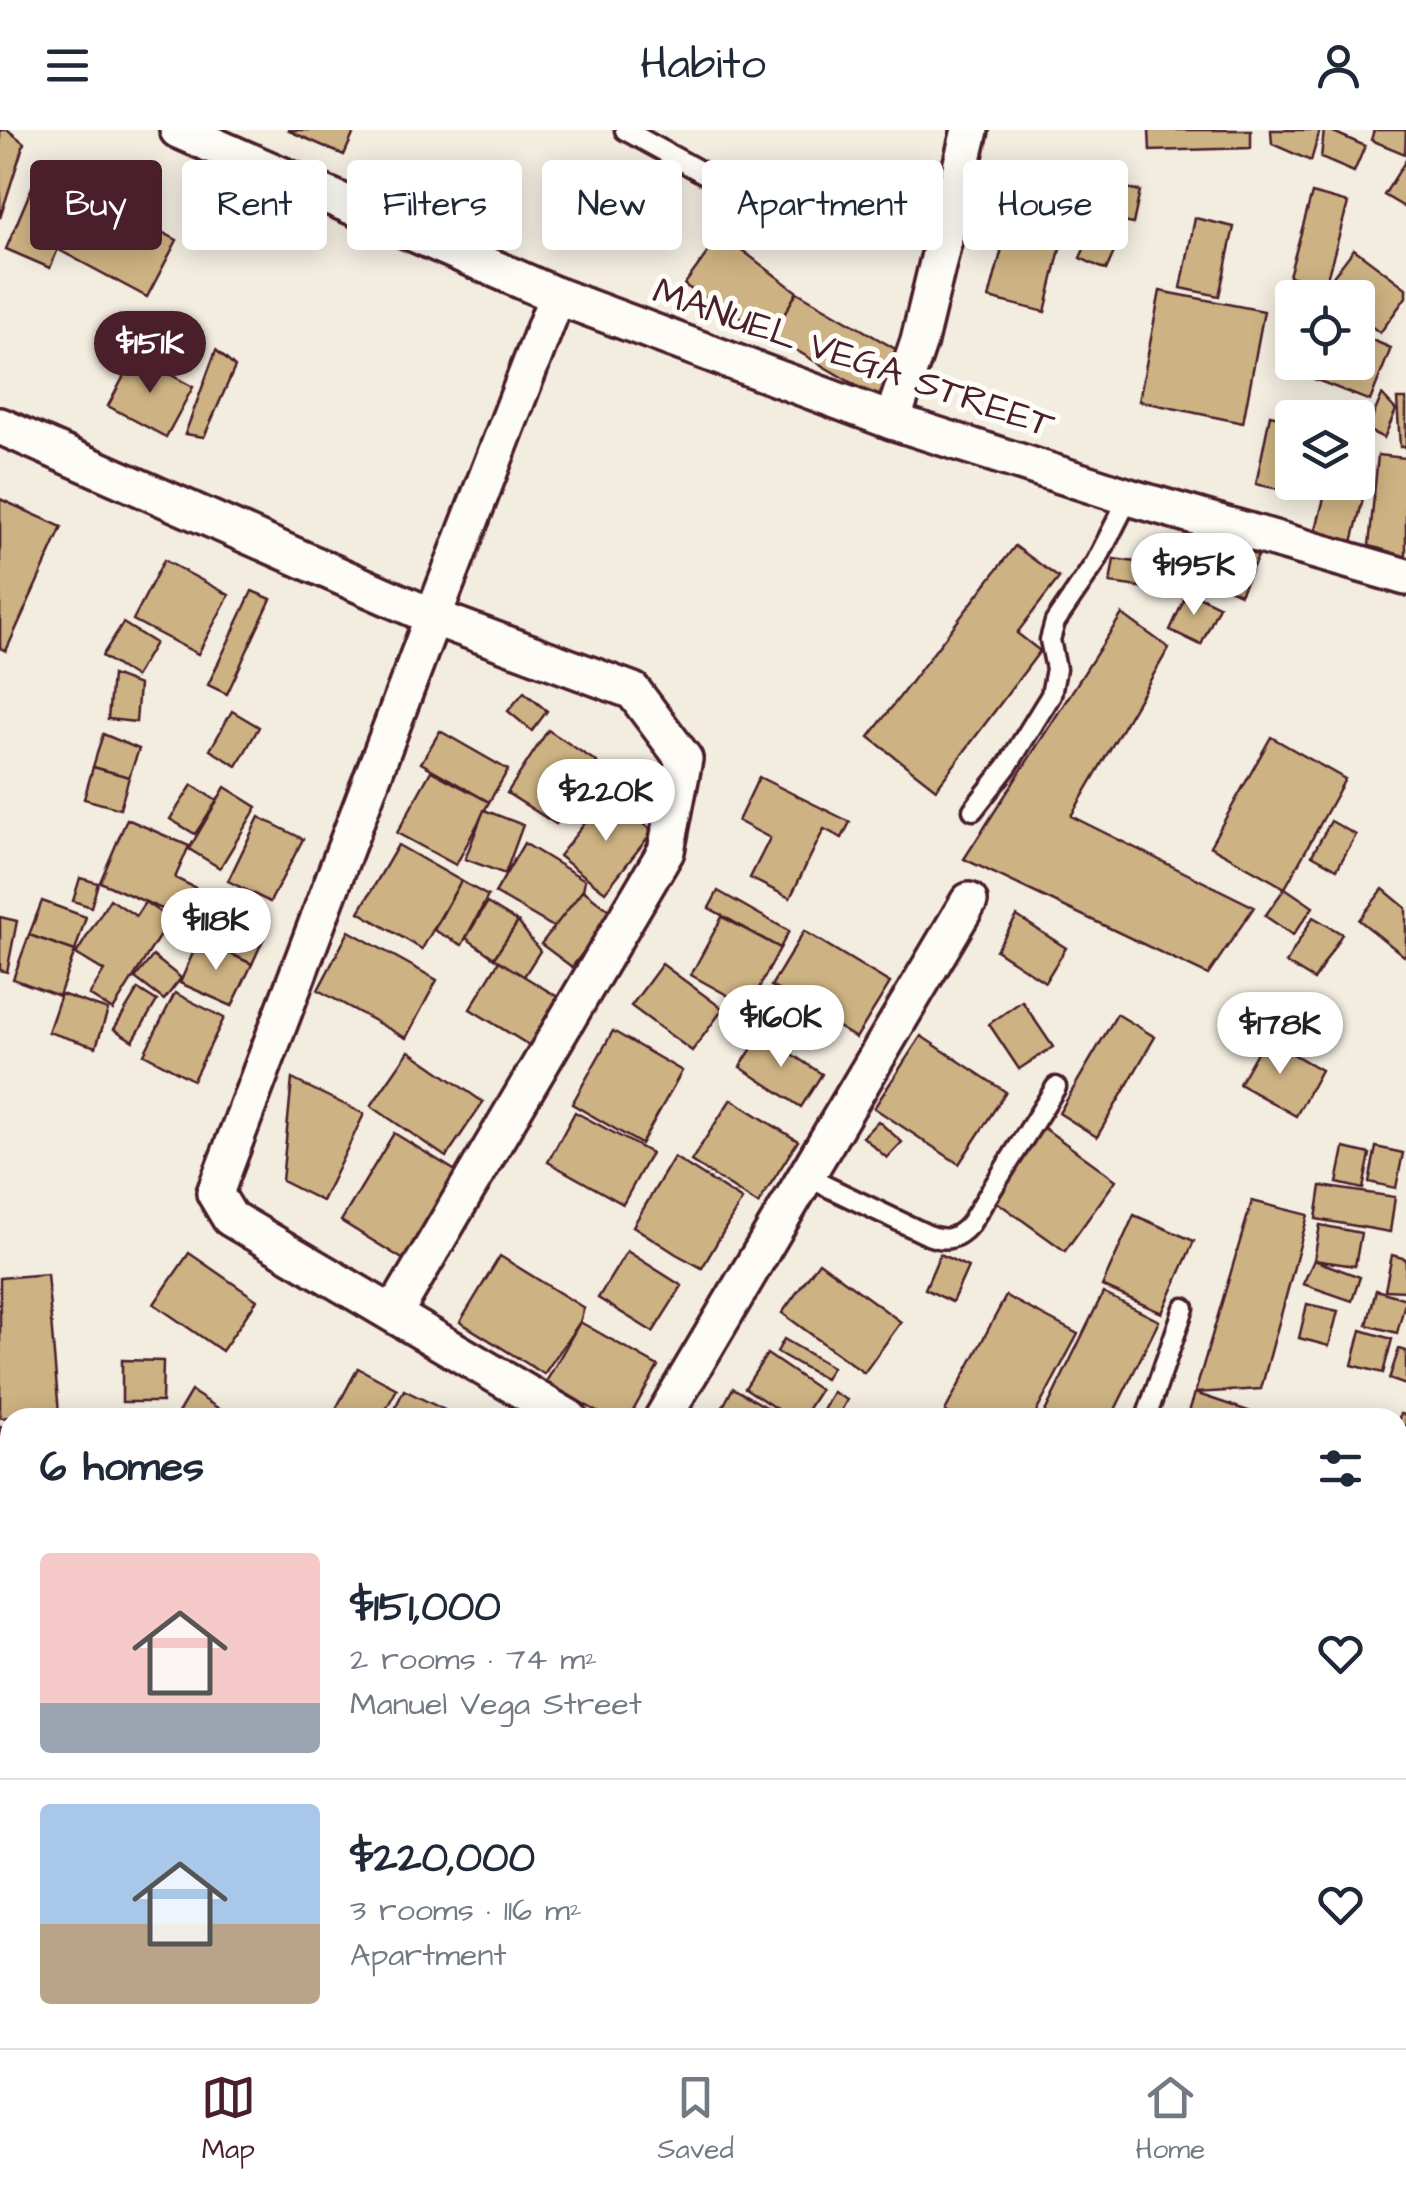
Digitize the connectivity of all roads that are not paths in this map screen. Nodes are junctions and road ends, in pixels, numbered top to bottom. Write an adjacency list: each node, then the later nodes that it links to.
1 (178, 130): 5 (street, MANUEL VEGA STREET)
2 (626, 130): 4 (lane)
3 (970, 130): 6 (street)
4 (702, 172)
5 (557, 296): 6 (street, MANUEL VEGA STREET); 10 (street)
6 (892, 422): 8 (street, MANUEL VEGA STREET)
7 (0, 426): 10 (street)
8 (1129, 497): 9 (street, MANUEL VEGA STREET); 11 (lane)
9 (1406, 577)
10 (433, 617): 16 (street); 16 (street)
11 (973, 810)
12 (968, 901): 14 (street)
13 (1056, 1087): 14 (lane)
14 (807, 1176): 18 (street)
15 (1184, 1308): 19 (lane)
16 (394, 1313): 17 (street)
17 (552, 1408)
18 (669, 1408)
19 (1149, 1408)

